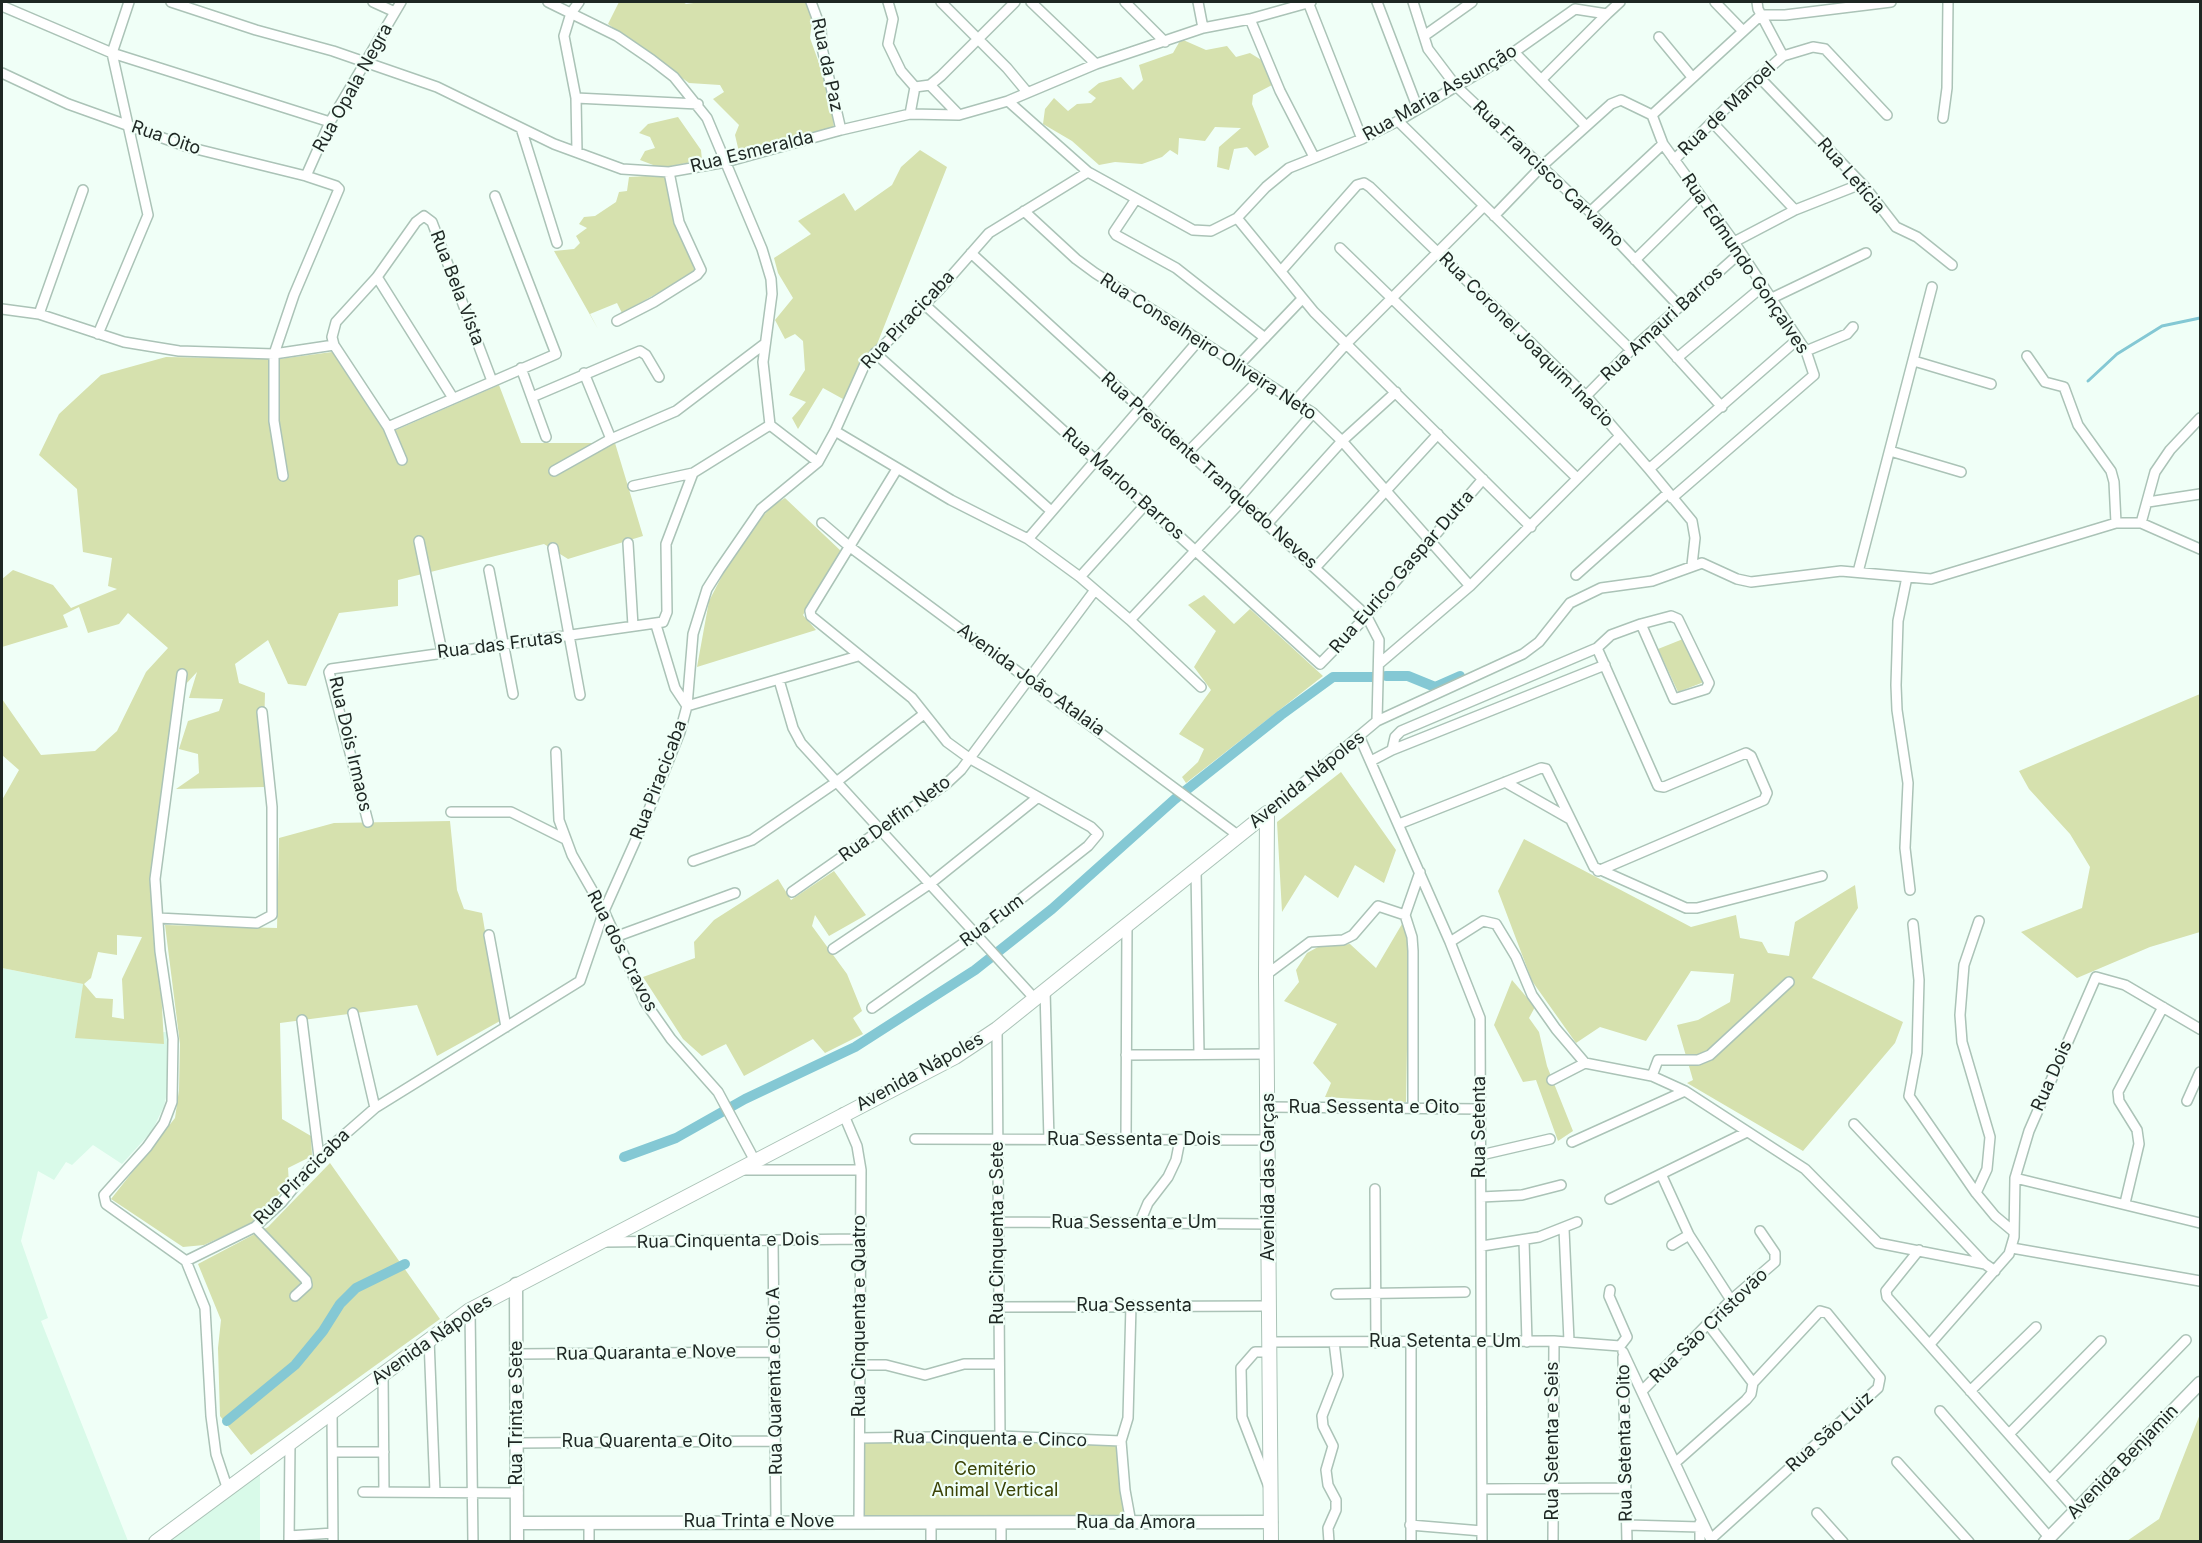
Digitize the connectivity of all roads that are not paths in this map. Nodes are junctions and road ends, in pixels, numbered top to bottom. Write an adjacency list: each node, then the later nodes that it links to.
1 (129, 2): 38 (street)
2 (171, 2): 40 (street, Rua Esmeralda)
3 (373, 2): 26 (street)
4 (401, 2): 26 (street, Rua Opala Negra)
5 (548, 2): 27 (street)
6 (579, 2): 27 (street)
7 (811, 2): 65 (street, Rua da Paz)
8 (888, 2): 48 (street)
9 (941, 2): 35 (street)
10 (1015, 2): 35 (street)
11 (1031, 2): 41 (street)
12 (1125, 2): 36 (street)
13 (1198, 2): 31 (street)
14 (1309, 2): 30 (street, Rua Esmeralda); 66 (street)
15 (1377, 2): 53 (street)
16 (1413, 2): 33 (street, Rua Francisco Carvalho)
17 (1472, 2): 33 (street)
18 (1583, 2): 25 (street, Rua Maria Assunção)
19 (1620, 2): 28 (street)
20 (1715, 2): 32 (street)
21 (1757, 2): 29 (street)
22 (1891, 2): 29 (street)
23 (1948, 2): 58 (street)
24 (2, 6): 38 (street)
25 (1575, 9): 28 (street); 37 (street, Rua Maria Assunção)
26 (395, 12): 40 (street, Rua Opala Negra)
27 (570, 13): 50 (street); 52 (street)
28 (1607, 14): 45 (street)
29 (1761, 15): 32 (street); 39 (street)
30 (1250, 18): 31 (street, Rua Esmeralda); 69 (street)
31 (1203, 28): 36 (street, Rua Esmeralda)
32 (1743, 32): 43 (street)
33 (1424, 36): 47 (street, Rua Francisco Carvalho)
34 (1659, 38): 43 (street)
35 (978, 39): 46 (street); 49 (street)
36 (1165, 42): 41 (street, Rua Esmeralda)
37 (1514, 52): 45 (street); 47 (street, Rua Maria Assunção)
38 (112, 53): 59 (street); 62 (street)
39 (1784, 56): 44 (street, Rua de Manoel); 56 (street, Rua de Manoel)
40 (364, 63): 59 (street, Rua Opala Negra); 64 (street, Rua Esmeralda)
41 (1096, 64): 49 (street, Rua Esmeralda)
42 (2, 73): 62 (street, Rua Oito)
43 (1692, 77): 57 (street)
44 (1759, 77): 61 (street, Rua de Manoel); 76 (street, Rua Letícia)
45 (1541, 80): 63 (street)
46 (930, 84): 48 (street); 55 (street)
47 (1456, 86): 53 (street, Rua Maria Assunção); 72 (street, Rua Francisco Carvalho)
48 (915, 87): 54 (street)
49 (1027, 92): 51 (street, Rua Esmeralda)
50 (576, 98): 52 (street); 68 (street)
51 (1008, 101): 55 (street, Rua Esmeralda); 74 (street, Rua Maria Assunção)
52 (698, 104): 71 (street)
53 (1418, 109): 60 (street, Rua Maria Assunção)
54 (910, 114): 55 (street, Rua Esmeralda); 65 (street, Rua Esmeralda)
55 (959, 115)
56 (1887, 115)
57 (1652, 116): 63 (street); 67 (street, Rua Edmundo Gonçalves)
58 (1944, 118)
59 (330, 122): 75 (street, Rua Opala Negra)
60 (1398, 122): 66 (street, Rua Maria Assunção); 81 (street)
61 (1712, 122): 70 (street, Rua de Manoel); 82 (street)
62 (127, 124): 75 (street, Rua Oito); 110 (street)
63 (1586, 126): 72 (street)
64 (521, 128): 68 (street, Rua Esmeralda); 88 (street)
65 (840, 130): 71 (street, Rua Esmeralda)
66 (1362, 140): 69 (street, Rua Maria Assunção)
67 (1663, 144): 70 (street, Rua Edmundo Gonçalves); 84 (street)
68 (577, 152): 73 (street, Rua Esmeralda)
69 (1314, 157): 86 (street, Rua Maria Assunção)
70 (1674, 160): 79 (street, Rua Edmundo Gonçalves)
71 (726, 162): 73 (street, Rua Esmeralda); 116 (street)
72 (1542, 166): 84 (street, Rua Francisco Carvalho); 85 (street)
73 (669, 172): 107 (street)
74 (1088, 172): 80 (street, Rua Maria Assunção); 83 (street, Rua Piracicaba)
75 (306, 176): 120 (street, Rua Oito)
76 (1861, 184): 82 (street); 95 (street, Rua Letícia)
77 (83, 190): 106 (street)
78 (495, 196): 125 (street)
79 (1700, 196): 87 (street, Rua Edmundo Gonçalves); 94 (street)
80 (1136, 199): 86 (street, Rua Maria Assunção); 111 (street)
81 (1484, 206): 85 (street); 90 (street)
82 (1795, 210): 87 (street)
83 (1024, 211): 92 (street, Rua Piracicaba); 113 (street, Rua Conselheiro Oliveira Neto)
84 (1590, 212): 94 (street, Rua Francisco Carvalho)
85 (1494, 216): 117 (street)
86 (1238, 218): 96 (street)
87 (1734, 242): 91 (street, Rua Edmundo Gonçalves)
88 (557, 243)
89 (1340, 248): 100 (street)
90 (1438, 252): 96 (street, Rua Coronel Joaquim Inacio); 100 (street); 132 (street, Rua Coronel Joaquim Inacio)
91 (1740, 252): 98 (street, Rua Edmundo Gonçalves); 104 (street, Rua Amauri Barros)
92 (971, 253): 103 (street, Rua Piracicaba); 137 (street, Rua Presidente Tranquedo Neves)
93 (1866, 253): 102 (street)
94 (1635, 261): 104 (street, Rua Francisco Carvalho)
95 (1952, 265)
96 (1281, 271): 101 (street)
97 (377, 277): 115 (street, Rua Bela Vista); 129 (street, Rua Bela Vista); 134 (street)
98 (1761, 287): 102 (street, Rua Edmundo Gonçalves); 122 (street)
99 (1932, 287): 123 (street)
100 (1393, 298): 114 (street); 159 (street)
101 (1302, 299): 111 (street); 114 (street)
102 (1770, 299): 112 (street, Rua Edmundo Gonçalves)
103 (925, 305): 119 (street, Rua Piracicaba); 150 (street, Rua Marlon Barros)
104 (1680, 308): 109 (street, Rua Amauri Barros)
105 (2, 309): 106 (street)
106 (39, 314): 110 (street)
107 (617, 321)
108 (1853, 327): 118 (street)
109 (1653, 331): 117 (street, Rua Amauri Barros); 122 (street)
110 (98, 334): 120 (street)
111 (1265, 338): 124 (street)
112 (1798, 339): 118 (street, Rua Edmundo Gonçalves); 136 (street)
113 (1199, 340): 124 (street, Rua Conselheiro Oliveira Neto); 137 (street)
114 (1347, 343): 131 (street); 135 (street)
115 (334, 345): 120 (street); 141 (street)
116 (763, 345): 140 (street); 146 (street)
117 (1631, 350): 132 (street, Rua Amauri Barros)
118 (1806, 351): 164 (street, Rua Edmundo Gonçalves)
119 (875, 353): 142 (street, Rua Piracicaba); 168 (street)
120 (274, 354): 158 (street)
121 (2027, 356): 170 (street)
122 (1677, 358): 136 (street)
123 (1914, 361): 130 (street); 148 (street)
124 (1239, 365): 128 (street, Rua Conselheiro Oliveira Neto)
125 (522, 368): 129 (street); 133 (street)
126 (584, 373): 127 (street); 133 (street); 146 (street)
127 (659, 377)
128 (1260, 379): 135 (street, Rua Conselheiro Oliveira Neto); 149 (street)
129 (492, 381): 134 (street)
130 (1991, 384)
131 (1396, 392): 143 (street); 147 (street)
132 (1586, 396): 144 (street, Rua Coronel Joaquim Inacio)
133 (531, 397): 145 (street)
134 (453, 398): 141 (street)
135 (1296, 400): 138 (street, Rua Conselheiro Oliveira Neto)
136 (1722, 407): 154 (street)
137 (1141, 408): 149 (street, Rua Presidente Tranquedo Neves); 150 (street)
138 (1313, 413): 147 (street, Rua Conselheiro Oliveira Neto); 165 (street)
139 (2200, 418): 166 (street)
140 (770, 425): 152 (street); 157 (street)
141 (388, 427): 151 (street)
142 (835, 431): 152 (street, Rua Piracicaba); 153 (street)
143 (1438, 434): 160 (street); 162 (street)
144 (1620, 436): 154 (street, Rua Coronel Joaquim Inacio); 159 (street)
145 (546, 437)
146 (611, 439): 155 (street)
147 (1342, 441): 162 (street, Rua Conselheiro Oliveira Neto); 171 (street)
148 (1890, 451): 156 (street); 185 (street)
149 (1188, 452): 165 (street, Rua Presidente Tranquedo Neves)
150 (1095, 458): 167 (street, Rua Marlon Barros); 168 (street)
151 (402, 459)
152 (818, 462): 211 (street, Rua Piracicaba)
153 (897, 469): 174 (street); 178 (street)
154 (1649, 469): 164 (street, Rua Coronel Joaquim Inacio)
155 (554, 471)
156 (1961, 472)
157 (693, 473): 161 (street); 193 (street)
158 (283, 476)
159 (1577, 478): 173 (street)
160 (1483, 479): 173 (street); 176 (street, Rua Eurico Gaspar Dutra)
161 (633, 486)
162 (1386, 489): 176 (street, Rua Conselheiro Oliveira Neto); 183 (street)
163 (2200, 494): 166 (street)
164 (1670, 496): 182 (street, Rua Coronel Joaquim Inacio); 186 (street)
165 (1240, 500): 171 (street, Rua Presidente Tranquedo Neves); 181 (street)
166 (2148, 502): 172 (street)
167 (1145, 505): 181 (street, Rua Marlon Barros); 187 (street)
168 (1050, 510): 174 (street)
169 (822, 523): 178 (street, Avenida João Atalaia)
170 (2116, 523): 172 (street); 188 (street)
171 (1268, 524): 183 (street, Rua Presidente Tranquedo Neves)
172 (2141, 524): 180 (street)
173 (1531, 527): 189 (street)
174 (1028, 539): 187 (street)
175 (419, 541): 199 (street)
176 (1430, 541): 189 (street, Rua Conselheiro Oliveira Neto); 191 (street, Rua Eurico Gaspar Dutra)
177 (628, 543): 195 (street)
178 (850, 547): 200 (street); 206 (street, Avenida João Atalaia)
179 (553, 548): 196 (street)
180 (2200, 549)
181 (1195, 550): 192 (street); 202 (street, Rua Marlon Barros)
182 (1692, 565): 185 (street); 214 (street, Avenida Nápoles)
183 (1315, 568): 191 (street, Rua Presidente Tranquedo Neves)
184 (489, 570): 197 (street)
185 (1858, 572): 188 (street)
186 (1576, 575)
187 (1080, 577): 190 (street)
188 (1907, 577): 237 (street)
189 (1470, 586): 201 (street)
190 (1095, 590): 192 (street); 206 (street, Rua Delfin Neto)
191 (1366, 615): 201 (street, Rua Presidente Tranquedo Neves); 202 (street, Rua Eurico Gaspar Dutra)
192 (1130, 620): 208 (street)
193 (660, 623): 195 (street, Rua das Frutas); 211 (street)
194 (1641, 624): 194 (street); 198 (street)
195 (633, 626): 196 (street, Rua das Frutas)
196 (570, 637): 197 (street, Rua das Frutas); 210 (street)
197 (506, 645): 199 (street, Rua das Frutas); 209 (street)
198 (1597, 648): 203 (street); 216 (street)
199 (441, 652): 204 (street, Rua das Frutas)
200 (858, 656): 207 (street); 213 (street)
201 (1380, 663): 214 (street, Rua Presidente Tranquedo Neves)
202 (1320, 664)
203 (1605, 665): 216 (street); 233 (street)
204 (336, 668): 226 (street, Rua Dois Irmaos)
205 (182, 674): 242 (street)
206 (1028, 677): 218 (street, Rua Delfin Neto); 229 (street, Avenida João Atalaia)
207 (779, 680): 211 (street); 221 (street)
208 (1201, 687)
209 (513, 694)
210 (580, 696)
211 (687, 706): 240 (street, Rua Piracicaba)
212 (262, 712): 242 (street)
213 (924, 714): 218 (street); 221 (street)
214 (1377, 721): 215 (street, Avenida Nápoles)
215 (1360, 738): 219 (street, Rua Setenta); 224 (street, Avenida Nápoles)
216 (1392, 750): 219 (street)
217 (556, 752): 230 (street, Rua dos Cravos)
218 (969, 758): 222 (street); 228 (street, Rua Delfin Neto)
219 (1371, 761): 227 (street, Rua Setenta)
220 (1505, 782): 225 (street); 225 (street); 227 (street)
221 (835, 783): 228 (street); 231 (street)
222 (1037, 798): 236 (street); 247 (street, Rua Fum)
223 (451, 812): 230 (street)
224 (1268, 813): 229 (main road, Avenida Nápoles); 251 (main road, Avenida das Garças)
225 (1570, 819): 233 (street)
226 (368, 822)
227 (1399, 824): 234 (street, Rua Setenta)
228 (881, 831): 236 (street); 239 (street, Rua Delfin Neto)
229 (1239, 836): 232 (main road, Avenida Nápoles)
230 (565, 839): 240 (street, Rua dos Cravos)
231 (693, 861)
232 (1196, 870): 244 (main road, Avenida Nápoles); 262 (street)
233 (1598, 871): 235 (street)
234 (1420, 872): 241 (street); 249 (street, Rua Setenta)
235 (1822, 876)
236 (931, 883): 247 (street); 250 (street)
237 (1910, 890)
238 (735, 892): 248 (street)
239 (792, 892)
240 (604, 911): 248 (street, Rua dos Cravos); 258 (street, Rua Piracicaba)
241 (1405, 915): 251 (street); 271 (street)
242 (158, 918): 316 (street)
243 (1979, 921): 294 (street)
244 (1127, 924): 253 (main road, Avenida Nápoles); 261 (street)
245 (1914, 924): 294 (street)
246 (489, 935): 258 (street)
247 (975, 935): 253 (street); 255 (street, Rua Fum)
248 (615, 937): 287 (street, Rua dos Cravos)
249 (1450, 942): 264 (street); 273 (street, Rua Setenta)
250 (833, 949)
251 (1266, 975): 263 (main road, Avenida das Garças)
252 (1789, 982): 266 (street)
253 (1040, 994): 259 (main road, Avenida Nápoles); 281 (street)
254 (2163, 1007): 260 (street); 291 (street, Rua Dois); 297 (street)
255 (872, 1008)
256 (353, 1013): 272 (street)
257 (302, 1020): 286 (street)
258 (506, 1026): 272 (street, Rua Piracicaba)
259 (997, 1029): 274 (main road, Avenida Nápoles); 280 (street, Rua Cinquenta e Sete)
260 (2200, 1029)
261 (1126, 1054): 262 (street); 277 (street)
262 (1199, 1054): 263 (street)
263 (1268, 1054): 270 (main road, Avenida das Garças)
264 (1585, 1063): 266 (street); 267 (street)
265 (2200, 1072): 269 (street)
266 (1652, 1076): 268 (street)
267 (1552, 1080)
268 (1685, 1090): 276 (street); 284 (street)
269 (2187, 1101)
270 (1269, 1107): 271 (street, Rua Sessenta e Oito); 283 (main road, Avenida das Garças)
271 (1413, 1107): 273 (street, Rua Sessenta e Oito)
272 (375, 1108): 286 (street, Rua Piracicaba)
273 (1480, 1109): 285 (street, Rua Setenta)
274 (843, 1113): 287 (main road, Avenida Nápoles); 289 (street, Rua Cinquenta e Quatro)
275 (1854, 1124): 317 (street)
276 (1747, 1132): 290 (street); 315 (street)
277 (1126, 1138): 281 (street, Rua Sessenta e Dois); 282 (street, Rua Sessenta e Dois)
278 (915, 1139): 280 (street, Rua Sessenta e Dois)
279 (1550, 1139): 285 (street)
280 (999, 1140): 281 (street, Rua Sessenta e Dois); 298 (street, Rua Cinquenta e Sete)
281 (1049, 1140)
282 (1180, 1140): 283 (street, Rua Sessenta e Dois); 299 (street)
283 (1269, 1140): 302 (main road, Avenida das Garças)
284 (1572, 1142)
285 (1481, 1155): 295 (street, Rua Setenta)
286 (319, 1157): 303 (street, Rua Piracicaba)
287 (755, 1161): 288 (main road, Avenida Nápoles)
288 (738, 1170): 289 (street); 311 (main road, Avenida Nápoles)
289 (861, 1170): 308 (street, Rua Cinquenta e Quatro)
290 (1662, 1176): 296 (street); 307 (street)
291 (2015, 1178): 297 (street); 306 (street, Rua Dois)
292 (1561, 1185): 295 (street)
293 (1375, 1190): 324 (street)
294 (1976, 1193): 306 (street)
295 (1481, 1197): 313 (street, Rua Setenta)
296 (1610, 1199)
297 (2124, 1203): 301 (street)
298 (998, 1222): 299 (street, Rua Sessenta e Um); 329 (street, Rua Cinquenta e Sete)
299 (1140, 1222): 302 (street, Rua Sessenta e Um)
300 (1577, 1222): 304 (street)
301 (2200, 1222)
302 (1269, 1224): 328 (main road, Avenida das Garças)
303 (255, 1227): 316 (street, Rua Piracicaba); 325 (street)
304 (1564, 1229): 309 (street); 336 (street)
305 (1760, 1231): 326 (street, Rua São Cristovão)
306 (2014, 1232): 314 (street, Rua Dois)
307 (1689, 1235): 312 (street); 326 (street)
308 (861, 1239): 310 (street, Rua Cinquenta e Dois); 349 (street, Rua Cinquenta e Quatro)
309 (1524, 1240): 313 (street); 339 (street)
310 (773, 1241): 311 (street, Rua Cinquenta e Dois); 346 (street, Rua Quarenta e Oito A)
311 (596, 1242): 320 (main road, Avenida Nápoles)
312 (1672, 1245)
313 (1482, 1246): 342 (street, Rua Setenta)
314 (2012, 1248): 318 (street); 319 (street)
315 (1918, 1250): 317 (street); 343 (street)
316 (186, 1261): 372 (street)
317 (1985, 1264): 318 (street)
318 (1995, 1271): 343 (street)
319 (2199, 1278)
320 (516, 1284): 330 (main road, Avenida Nápoles); 347 (street, Rua Trinta e Sete)
321 (1610, 1290): 345 (street, Rua Setenta e Oito)
322 (1465, 1292): 324 (street)
323 (1336, 1294): 324 (street)
324 (1376, 1294): 340 (street)
325 (295, 1296)
326 (1731, 1300): 331 (street, Rua São Cristovão)
327 (1131, 1305): 328 (street, Rua Sessenta); 329 (street, Rua Sessenta); 360 (street)
328 (1269, 1306): 344 (main road, Avenida das Garças)
329 (998, 1307): 348 (street, Rua Cinquenta e Sete)
330 (470, 1310): 333 (main road, Avenida Nápoles); 378 (street)
331 (1708, 1324): 351 (street); 353 (street, Rua São Cristovão)
332 (2036, 1327): 354 (street)
333 (429, 1339): 350 (main road, Avenida Nápoles); 376 (street)
334 (2186, 1340): 368 (street)
335 (1554, 1341): 336 (street, Rua Setenta e Um); 339 (street, Rua Setenta e Um); 369 (street, Rua Setenta e Seis)
336 (1569, 1341): 345 (street, Rua Setenta e Um)
337 (2101, 1341): 357 (street)
338 (1334, 1342): 340 (street, Rua Setenta e Um); 344 (street, Rua Setenta e Um); 406 (street)
339 (1527, 1342): 342 (street, Rua Setenta e Um)
340 (1376, 1343): 341 (street, Rua Setenta e Um)
341 (1411, 1343): 342 (street, Rua Setenta e Um); 390 (street)
342 (1482, 1343): 371 (street, Rua Setenta)
343 (1930, 1344): 354 (street)
344 (1269, 1347): 373 (main road, Avenida das Garças); 373 (street)
345 (1621, 1349): 353 (street); 370 (street, Rua Setenta e Oito)
346 (775, 1352): 347 (street, Rua Quaranta e Nove); 361 (street, Rua Quarenta e Oito A)
347 (517, 1354): 363 (street, Rua Trinta e Sete)
348 (997, 1364): 349 (street); 358 (street, Rua Cinquenta e Sete)
349 (859, 1365): 359 (street, Rua Cinquenta e Quatro)
350 (383, 1373): 355 (main road, Avenida Nápoles); 365 (street)
351 (1753, 1383): 367 (street); 397 (street, Rua São Luiz)
352 (2200, 1383): 379 (street, Avenida Benjamin)
353 (1642, 1391): 367 (street)
354 (1970, 1391): 357 (street)
355 (332, 1411): 362 (main road, Avenida Nápoles); 364 (street)
356 (1940, 1411): 396 (street)
357 (2009, 1434): 368 (street)
358 (1000, 1436): 359 (street, Rua Cinquenta e Cinco); 360 (street, Rua Cinquenta e Cinco)
359 (860, 1438): 382 (street, Rua Cinquenta e Quatro)
360 (1121, 1441): 388 (street)
361 (775, 1442): 363 (street, Rua Quarenta e Oito); 383 (street, Rua Quarenta e Oito A)
362 (290, 1443): 372 (main road, Avenida Nápoles); 395 (street)
363 (518, 1443): 377 (street, Rua Trinta e Sete)
364 (333, 1452): 365 (street); 394 (street)
365 (384, 1452): 375 (street)
366 (1897, 1462): 412 (street)
367 (1675, 1463): 381 (street)
368 (2050, 1480): 379 (street)
369 (1552, 1488): 370 (street); 371 (street); 409 (street, Rua Setenta e Seis)
370 (1625, 1488): 391 (street, Rua Setenta e Oito)
371 (1482, 1489): 393 (street, Rua Setenta)
372 (228, 1490): 399 (main road, Avenida Nápoles)
373 (1270, 1490): 384 (main road, Avenida das Garças)
374 (363, 1492): 375 (street)
375 (384, 1492): 376 (street)
376 (435, 1492): 378 (street)
377 (518, 1492): 378 (street); 385 (street, Rua Trinta e Sete)
378 (473, 1493): 400 (street)
379 (2076, 1510): 396 (street, Avenida Benjamin)
380 (1817, 1514): 398 (street)
381 (1700, 1516): 392 (street); 397 (street)
382 (859, 1521): 383 (street, Rua Trinta e Nove); 387 (street, Rua Trinta e Nove)
383 (776, 1522): 386 (street, Rua Trinta e Nove)
384 (1271, 1522): 388 (street, Rua da Amora); 405 (main road, Avenida das Garças)
385 (517, 1523): 386 (street, Rua Trinta e Nove); 401 (street, Rua Trinta e Sete)
386 (589, 1523): 402 (street)
387 (931, 1523): 389 (street, Rua Trinta e Nove); 403 (street)
388 (1131, 1523): 389 (street, Rua da Amora)
389 (1001, 1524): 404 (street)
390 (1410, 1525): 393 (street); 407 (street)
391 (1627, 1525): 392 (street); 410 (street, Rua Setenta e Oito)
392 (1700, 1527): 411 (street)
393 (1482, 1530): 408 (street, Rua Setenta)
394 (333, 1537): 395 (street)
395 (289, 1539)
396 (2047, 1539)
397 (1711, 1540)
398 (1838, 1540)
399 (156, 1542)
400 (473, 1542)
401 (517, 1542)
402 (589, 1542)
403 (931, 1542)
404 (1001, 1542)
405 (1271, 1542)
406 (1329, 1542)
407 (1411, 1542)
408 (1482, 1542)
409 (1553, 1542)
410 (1627, 1542)
411 (1700, 1542)
412 (1969, 1542)

